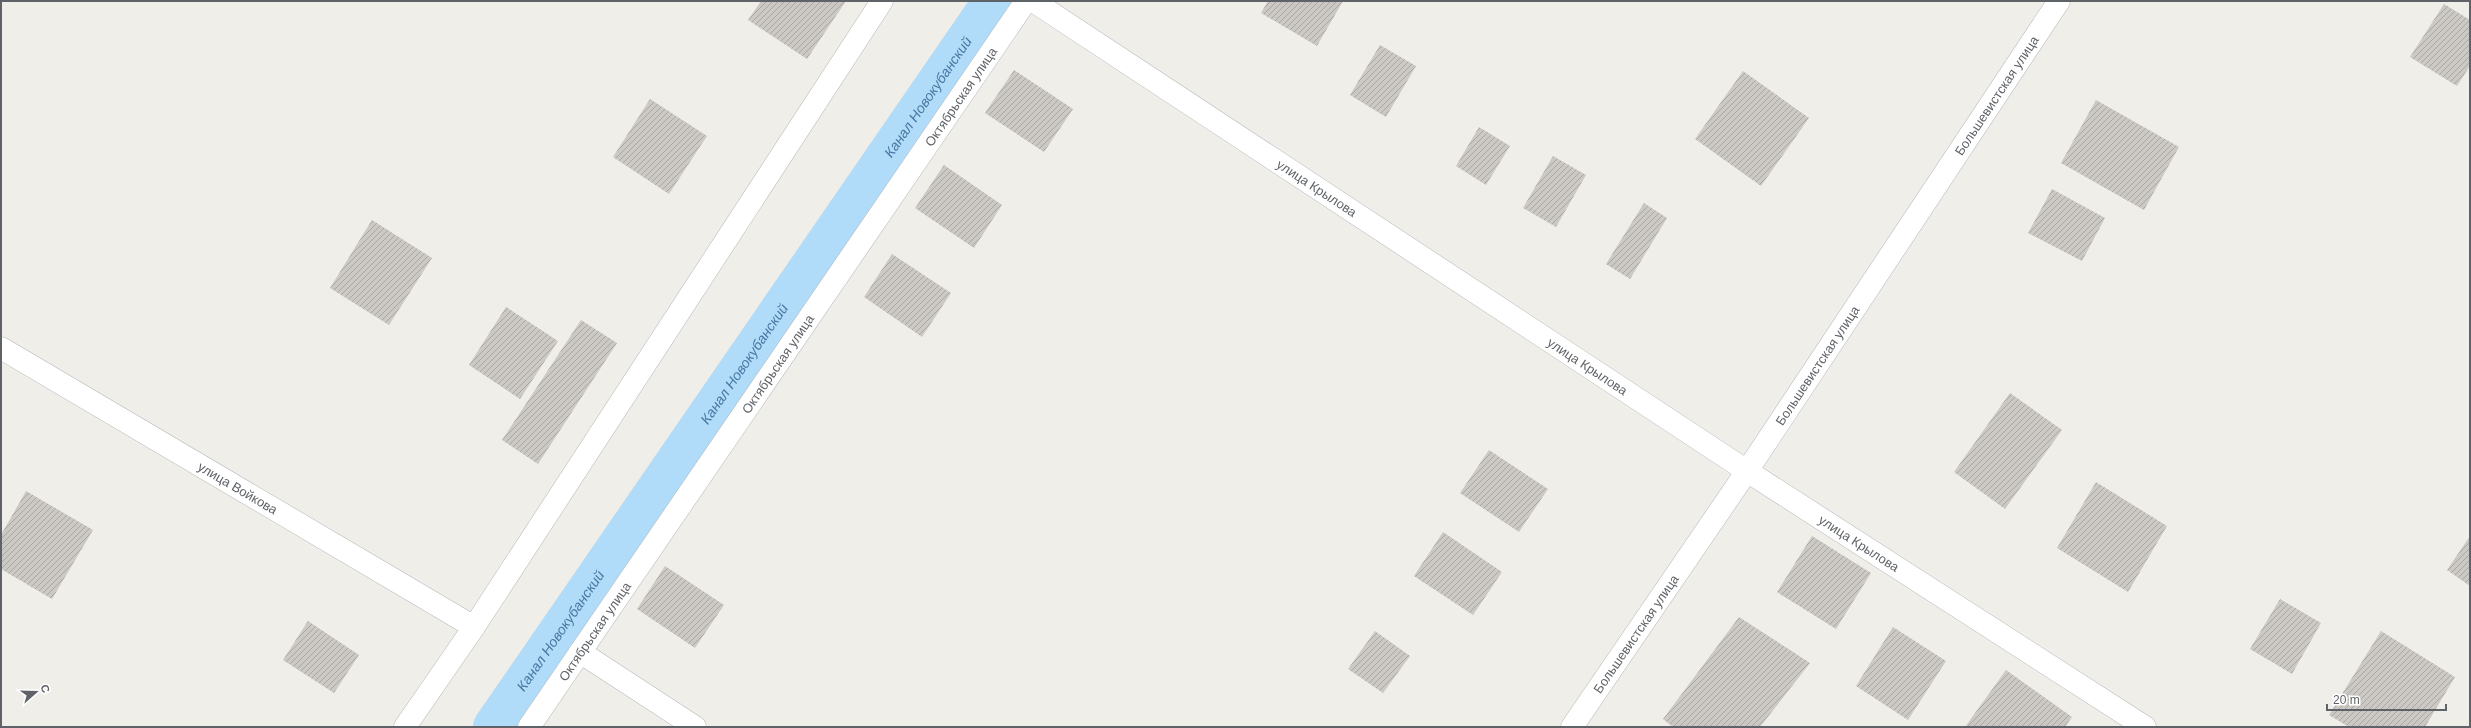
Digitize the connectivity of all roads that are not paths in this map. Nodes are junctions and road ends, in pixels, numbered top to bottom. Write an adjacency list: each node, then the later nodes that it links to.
1 (882, 1): 7 (street)
2 (1026, 1): 8 (street, Октябрьская улица)
3 (1033, 1): 6 (street, улица Крылова)
4 (2059, 1): 6 (street, Большевистская улица)
5 (1, 348): 7 (street, улица Войкова)
6 (1748, 471): 12 (street, Большевистская улица); 13 (street, улица Крылова)
7 (474, 627): 9 (street)
8 (580, 652): 10 (street, Октябрьская улица); 11 (street)
9 (405, 727)
10 (529, 727)
11 (695, 727)
12 (1572, 727)
13 (2145, 727)

